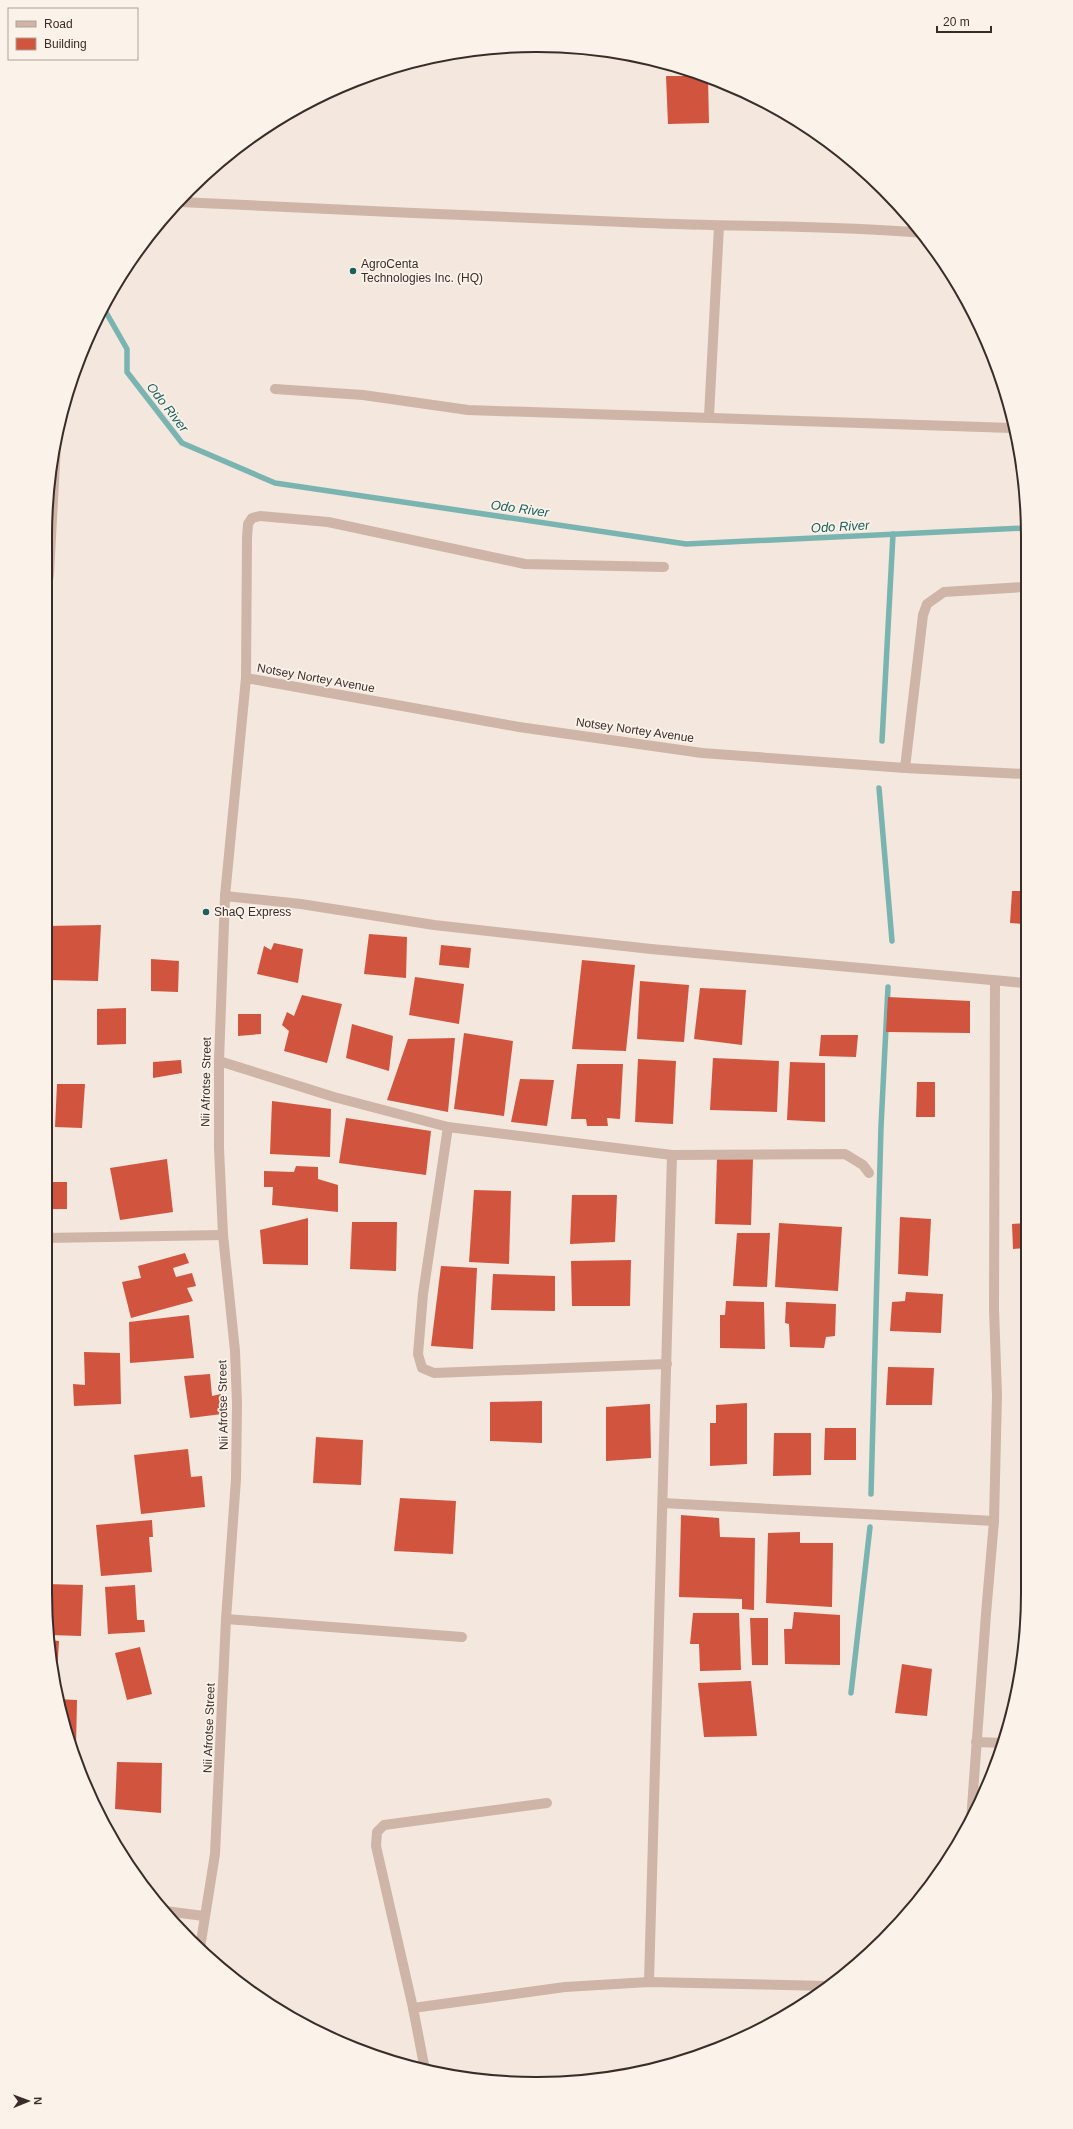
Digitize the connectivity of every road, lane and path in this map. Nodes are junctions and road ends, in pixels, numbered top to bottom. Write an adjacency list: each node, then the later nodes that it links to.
1 (186, 202): 2 (street)
2 (719, 226): 3 (street); 5 (street)
3 (913, 232)
4 (274, 389): 5 (street)
5 (709, 416): 6 (street)
6 (1008, 428)
7 (664, 567): 9 (street, Nii Afrotse Street)
8 (1021, 587): 10 (street)
9 (246, 678): 10 (street, Notsey Nortey Avenue); 12 (street, Nii Afrotse Street)
10 (905, 768): 11 (street, Notsey Nortey Avenue)
11 (1021, 774)
12 (225, 896): 13 (street); 15 (street, Nii Afrotse Street)
13 (995, 981): 14 (street); 23 (street)
14 (1021, 983)
15 (219, 1061): 16 (street); 19 (street, Nii Afrotse Street)
16 (448, 1127): 17 (street); 21 (street)
17 (672, 1155): 18 (street); 21 (street)
18 (869, 1173)
19 (223, 1235): 20 (street); 24 (street, Nii Afrotse Street)
20 (52, 1238)
21 (667, 1364): 22 (street)
22 (664, 1503): 23 (street); 33 (street)
23 (994, 1521): 26 (street)
24 (226, 1619): 25 (street); 31 (street, Nii Afrotse Street)
25 (462, 1637)
26 (976, 1742): 27 (street); 29 (street)
27 (997, 1743)
28 (547, 1803): 35 (street)
29 (972, 1805)
30 (173, 1913): 31 (street)
31 (204, 1916): 32 (street, Nii Afrotse Street)
32 (201, 1942)
33 (649, 1982): 34 (street); 35 (street)
34 (819, 1986)
35 (413, 2008): 36 (street)
36 (424, 2063)

